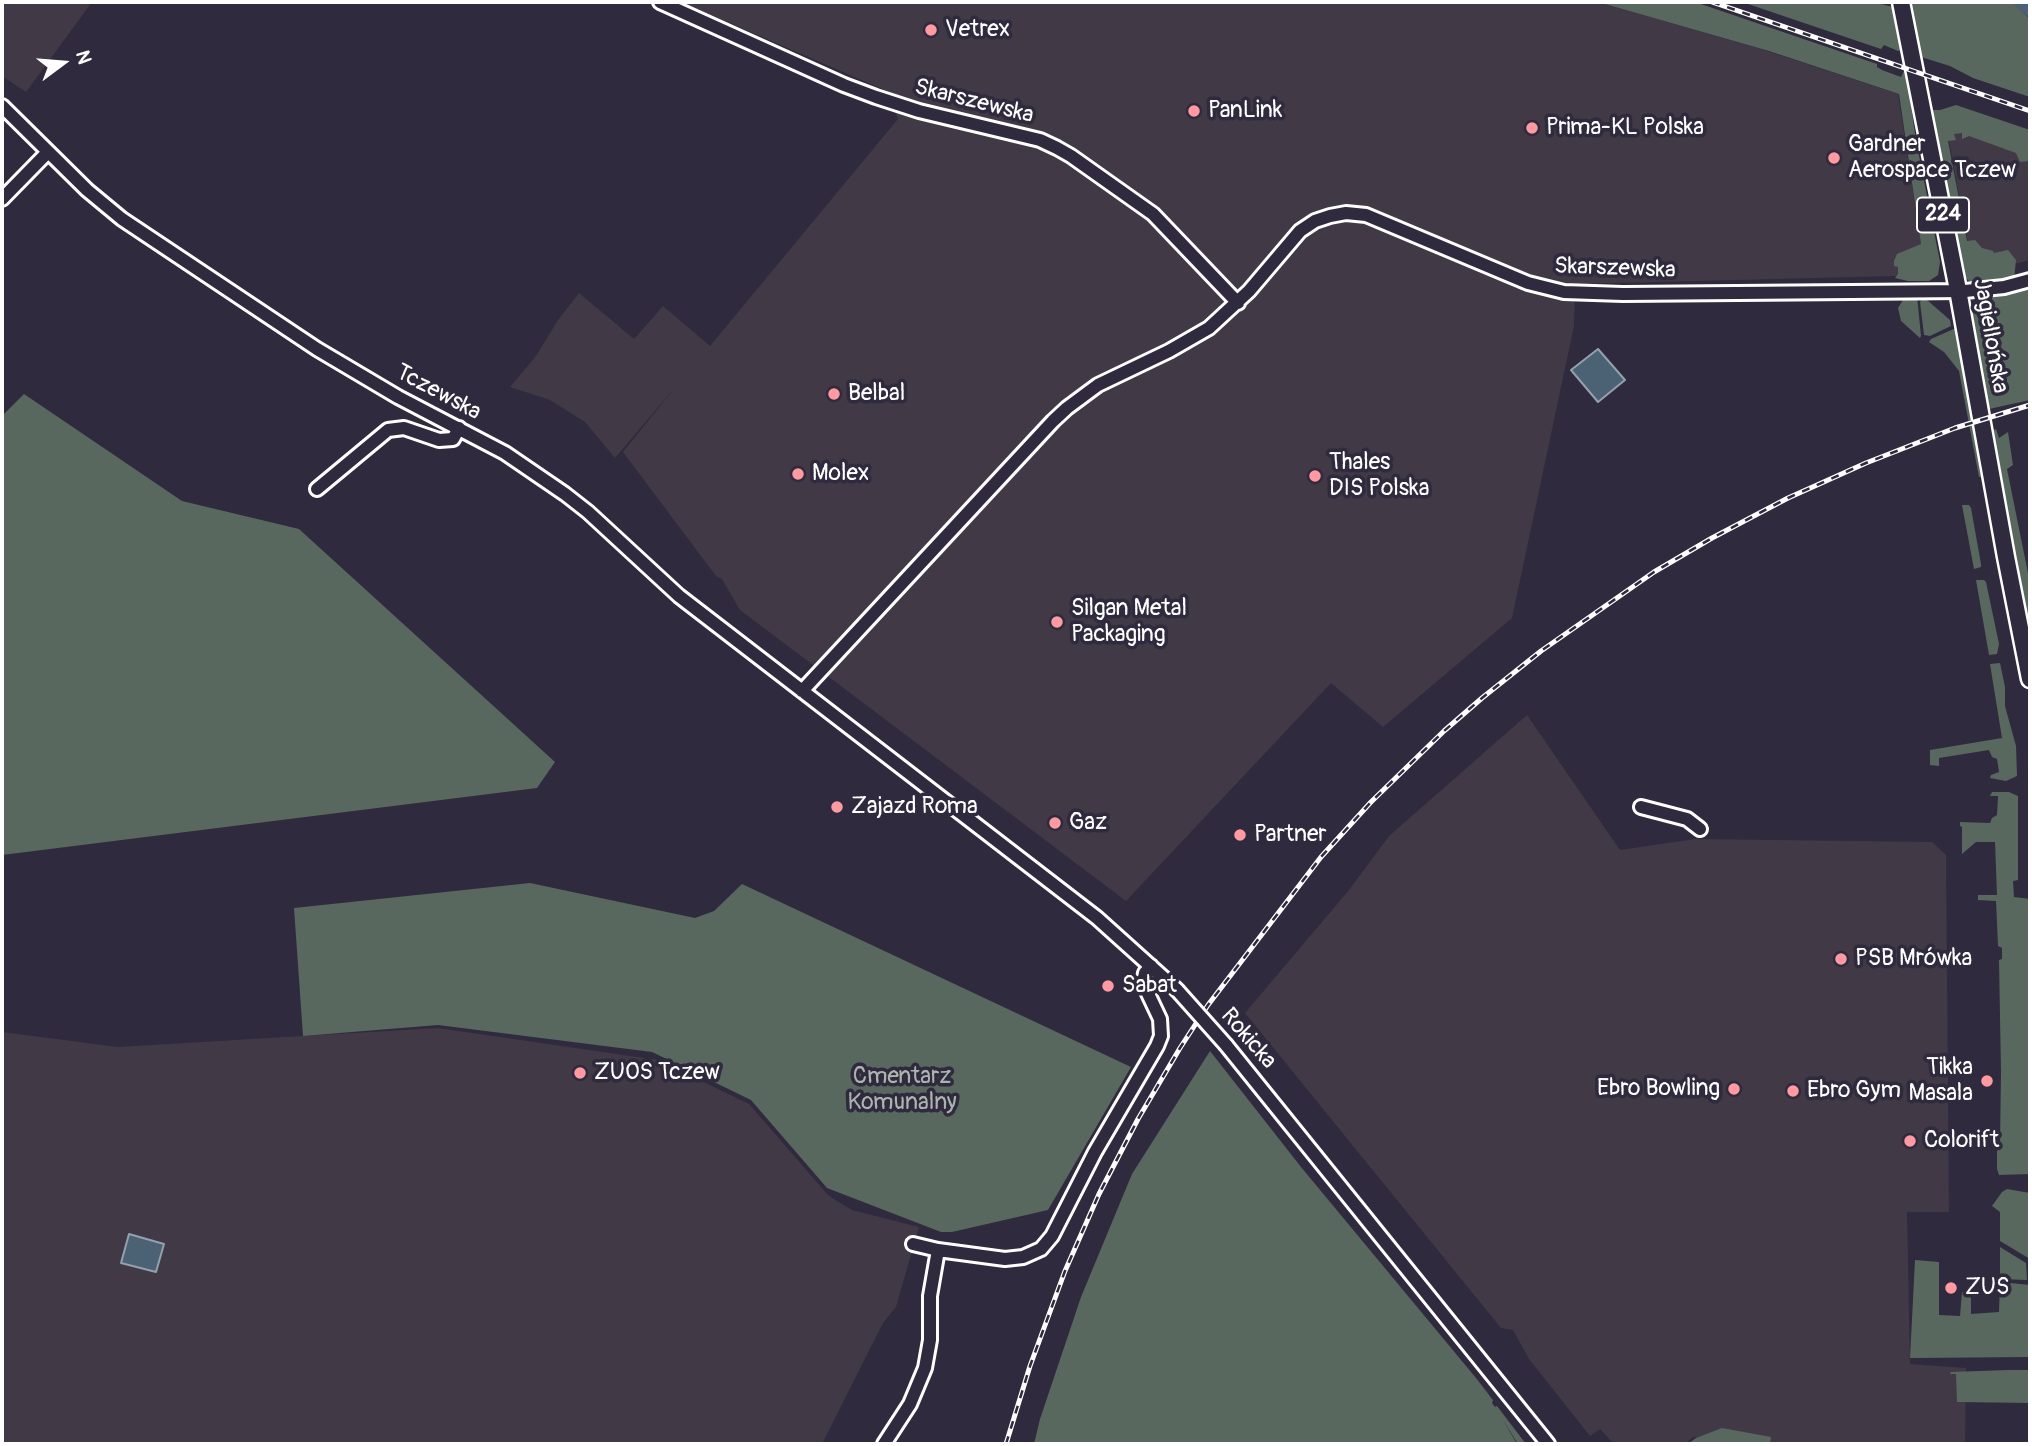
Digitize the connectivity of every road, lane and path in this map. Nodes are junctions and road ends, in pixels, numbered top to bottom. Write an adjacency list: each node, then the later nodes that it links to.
1 (660, 2): 8 (street, Skarszewska)
2 (1900, 2): 7 (main road, Jagiellońska / 224)
3 (2, 106): 4 (street, Tczewska)
4 (48, 152): 5 (street); 9 (street, Tczewska)
5 (2, 199)
6 (2030, 280): 7 (street, Skarszewska)
7 (1958, 290): 8 (street, Skarszewska); 11 (main road, Jagiellońska / 224)
8 (1238, 303): 12 (street, Skarszewska)
9 (459, 428): 10 (street); 12 (street, Tczewska)
10 (317, 489)
11 (2030, 679)
12 (802, 691): 13 (street, Tczewska)
13 (850, 727): 16 (street, Rokicka)
14 (1641, 807): 15 (street)
15 (1700, 830)
16 (1151, 966): 18 (street); 20 (street, Rokicka, bridge)
17 (914, 1244): 18 (street)
18 (938, 1250): 19 (street)
19 (884, 1444)
20 (1548, 1444)

